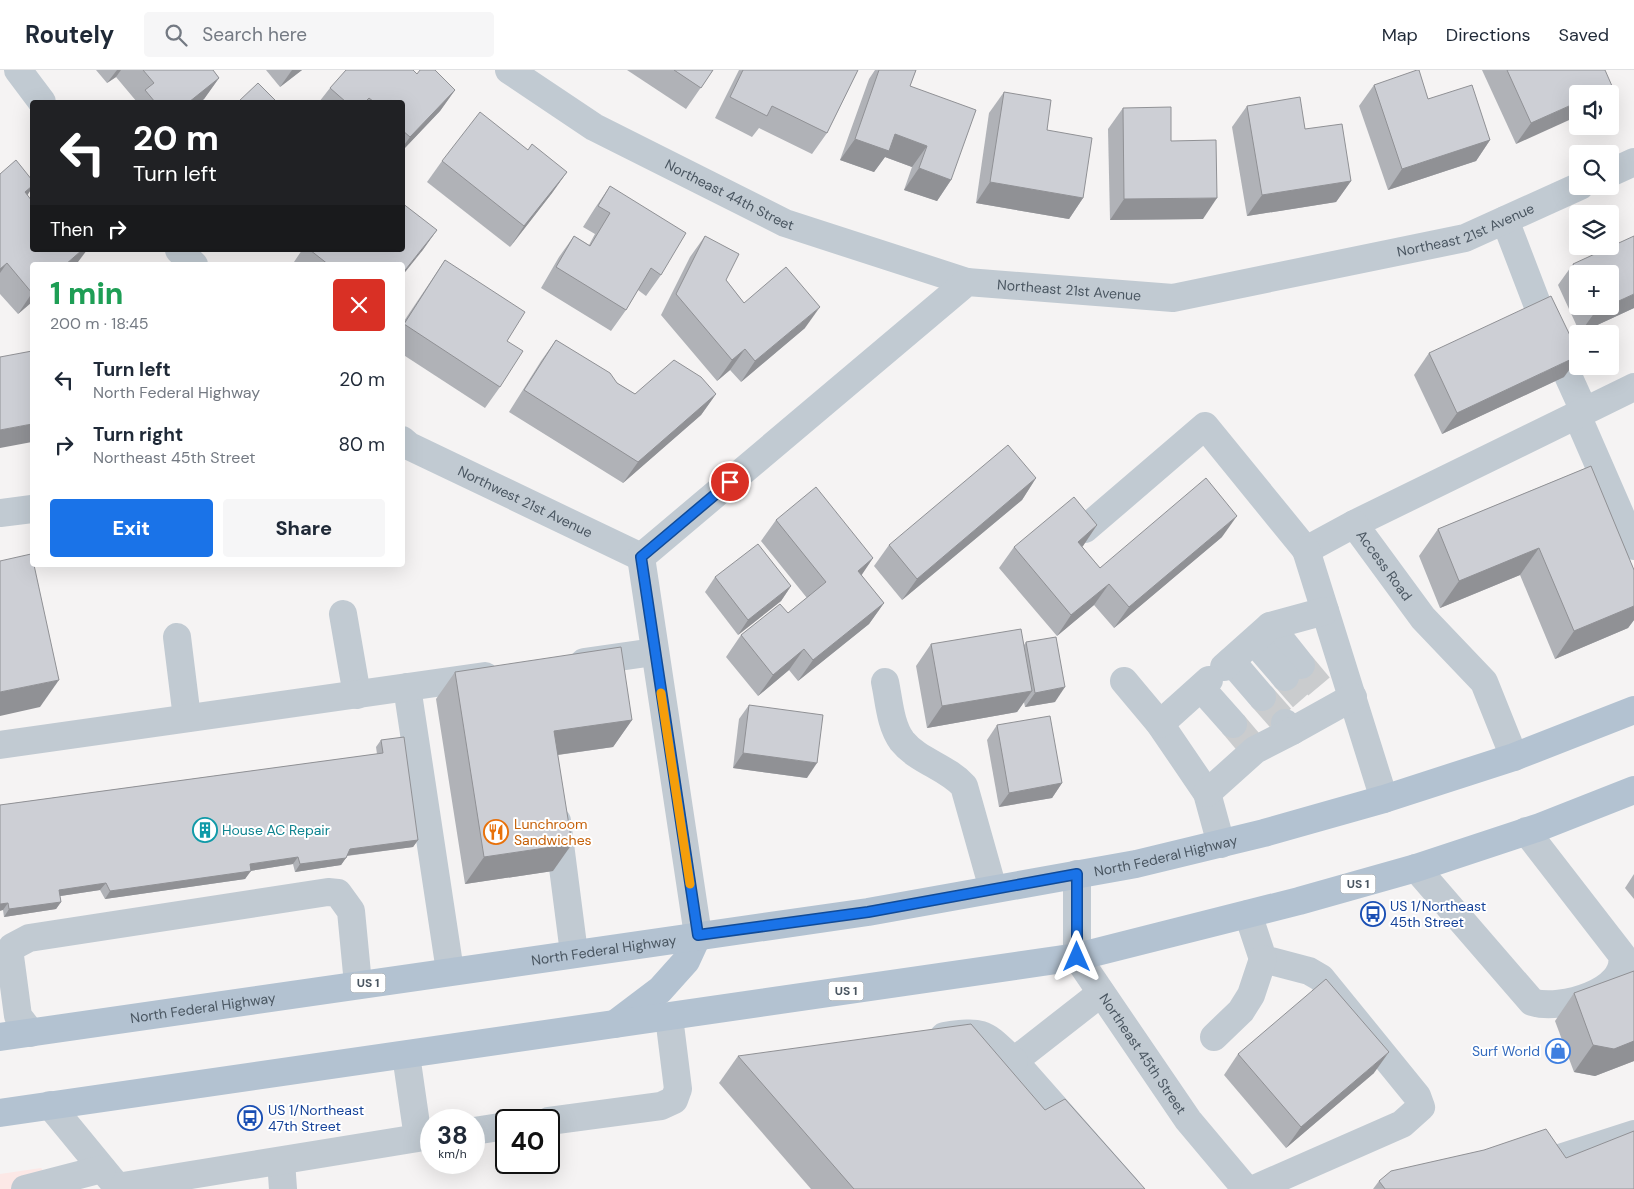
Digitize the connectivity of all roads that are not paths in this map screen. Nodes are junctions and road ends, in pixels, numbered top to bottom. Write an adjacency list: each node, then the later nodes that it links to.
1 (18, 70): 3 (street)
2 (508, 70): 10 (street, Northeast 44th Street)
3 (40, 100)
4 (1634, 162): 5 (street)
5 (1619, 169)
6 (1569, 191): 7 (street, Northeast 21st Avenue)
7 (1505, 220): 10 (street, Northeast 21st Avenue); 12 (street)
8 (181, 252): 9 (street)
9 (191, 262)
10 (967, 282): 20 (street)
11 (1634, 387): 12 (street)
12 (1580, 413): 16 (street); 18 (street)
13 (405, 445): 20 (street, Northwest 21st Avenue)
14 (30, 509): 15 (street)
15 (0, 514)
16 (1354, 524): 19 (street, Access Road); 41 (street, Access Road)
17 (1085, 529): 19 (street)
18 (1634, 546)
19 (1306, 550): 21 (street)
20 (641, 557): 25 (street)
21 (1325, 611): 23 (street); 35 (street)
22 (343, 614): 33 (street)
23 (1262, 634): 27 (street); 29 (street)
24 (177, 637): 37 (street)
25 (654, 652): 26 (street); 52 (street)
26 (556, 666)
27 (1293, 671)
28 (506, 673): 32 (street)
29 (1216, 674): 34 (street); 38 (street); 39 (street)
30 (1124, 681): 38 (street)
31 (885, 682): 50 (street)
32 (407, 687): 33 (street); 56 (street)
33 (357, 695): 37 (street)
34 (1262, 697)
35 (1328, 702): 43 (street); 45 (street)
36 (1634, 710): 41 (main road, North Federal Highway / US 1)
37 (187, 718): 40 (street)
38 (1160, 724): 43 (street)
39 (1233, 724)
40 (0, 745)
41 (1514, 757): 45 (main road, North Federal Highway / US 1)
42 (1634, 790): 46 (main road, US 1)
43 (1207, 792): 47 (street)
44 (554, 799): 53 (street)
45 (1384, 799): 47 (main road, North Federal Highway / US 1)
46 (1526, 832): 48 (main road, US 1); 48 (street)
47 (1221, 844): 49 (main road, North Federal Highway / US 1)
48 (1416, 868): 51 (main road, US 1)
49 (1077, 874): 50 (main road, North Federal Highway / US 1); 54 (street)
50 (993, 889): 52 (main road, North Federal Highway / US 1)
51 (1248, 914): 54 (main road, US 1); 55 (street)
52 (698, 935): 53 (main road, North Federal Highway / US 1); 60 (main road)
53 (574, 953): 56 (main road, North Federal Highway / US 1)
54 (1077, 957): 58 (street, Northeast 45th Street); 59 (main road, US 1)
55 (1263, 960): 63 (street); 80 (street)
56 (450, 971): 57 (main road, North Federal Highway / US 1)
57 (358, 984): 61 (main road, North Federal Highway / US 1); 61 (street)
58 (1101, 993): 66 (street); 79 (street, Northeast 45th Street)
59 (669, 1017): 60 (main road, US 1); 70 (street)
60 (614, 1025): 65 (main road, US 1)
61 (31, 1032): 62 (main road, North Federal Highway / US 1)
62 (0, 1037)
63 (1214, 1037)
64 (922, 1039): 66 (street)
65 (406, 1055): 67 (main road, US 1); 69 (street)
66 (1014, 1061): 78 (street)
67 (50, 1105): 68 (main road, US 1); 75 (street)
68 (0, 1113)
69 (420, 1115)
70 (560, 1120)
71 (1634, 1134): 74 (street)
72 (420, 1138): 73 (street)
73 (281, 1161): 75 (street); 77 (street)
74 (1550, 1161)
75 (113, 1182): 76 (street)
76 (25, 1189)
77 (283, 1189)
78 (1127, 1189)
79 (1246, 1189)
80 (1254, 1189)

